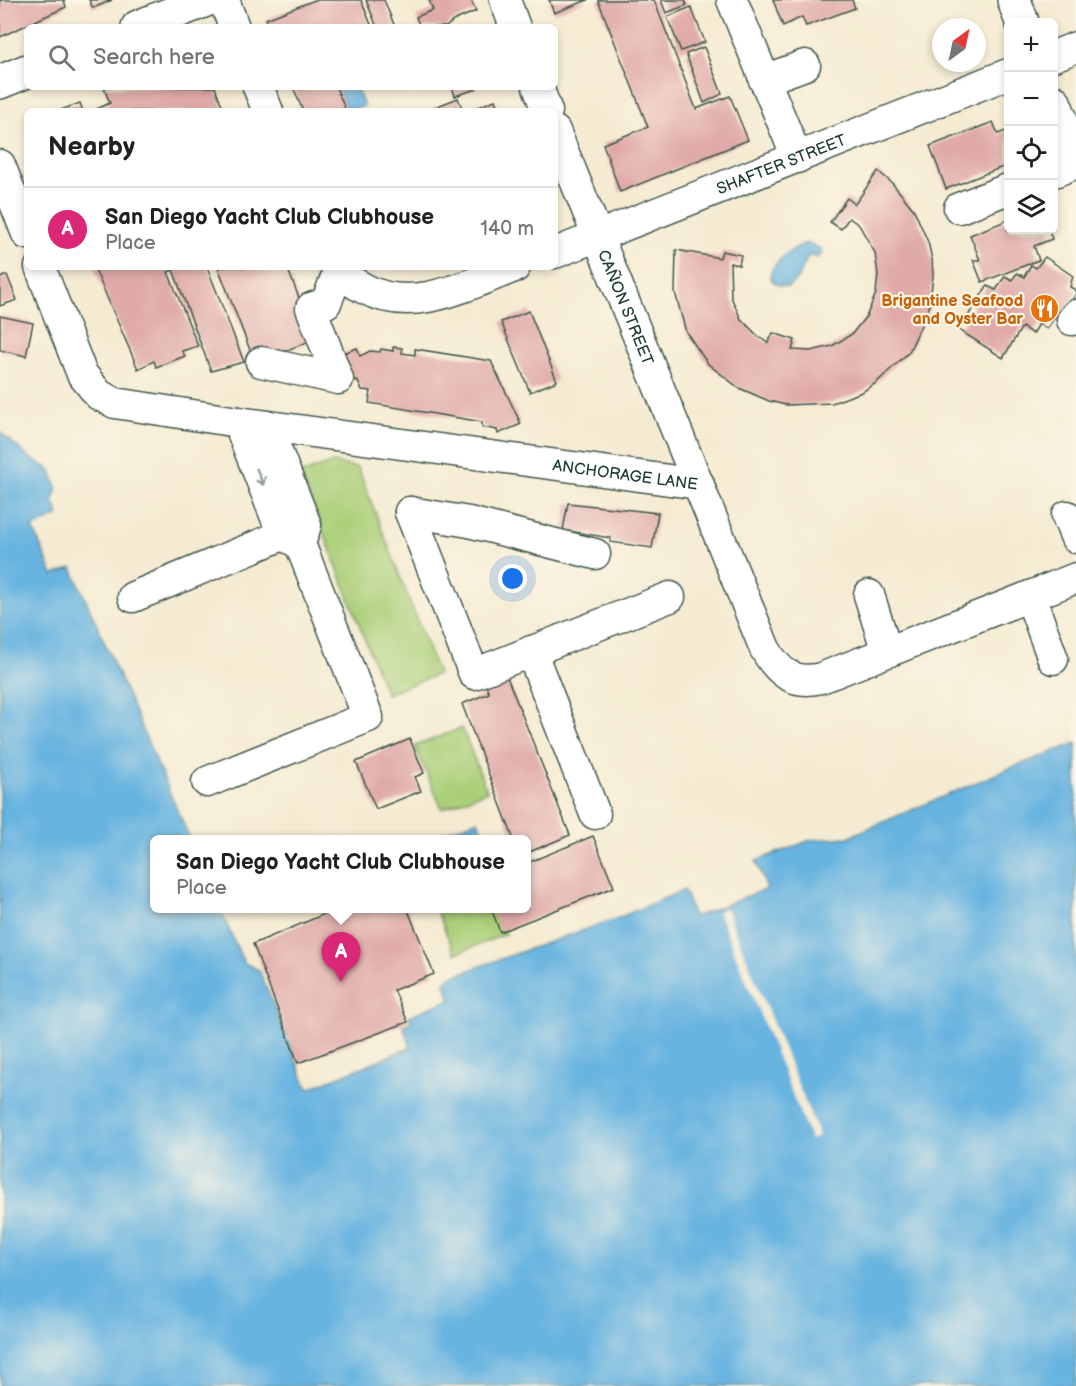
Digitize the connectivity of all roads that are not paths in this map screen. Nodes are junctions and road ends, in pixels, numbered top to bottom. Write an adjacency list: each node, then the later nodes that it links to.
1 (206, 0): 7 (main road)
2 (224, 0): 8 (street)
3 (505, 0): 9 (street)
4 (732, 0): 15 (street)
5 (1014, 0): 6 (main road)
6 (1021, 18)
7 (146, 24)
8 (233, 24)
9 (514, 24)
10 (1076, 47): 11 (street)
11 (1058, 54)
12 (805, 65): 15 (street)
13 (24, 72): 16 (main road)
14 (1004, 76): 23 (street, SHAFTER STREET)
15 (764, 80): 23 (street)
16 (0, 82)
17 (259, 90): 19 (street)
18 (539, 90): 20 (street)
19 (267, 108)
20 (546, 108)
21 (1058, 115): 24 (main road)
22 (558, 138): 30 (street, CAÑON STREET)
23 (797, 158): 30 (street, SHAFTER STREET)
24 (1076, 161): 26 (street)
25 (0, 165): 29 (street)
26 (1058, 170)
27 (1004, 191): 28 (street)
28 (959, 208)
29 (24, 226)
30 (597, 236): 31 (street, SHAFTER STREET); 39 (street, CAÑON STREET)
31 (558, 252)
32 (41, 270): 37 (street, ANCHORAGE LANE)
33 (337, 270): 36 (street)
34 (339, 270): 35 (street)
35 (507, 270)
36 (261, 362)
37 (238, 422): 38 (street, ANCHORAGE LANE); 40 (street, one-way to 40)
38 (267, 426): 39 (street, ANCHORAGE LANE); 40 (street)
39 (699, 484): 48 (street, ANCHORAGE LANE)
40 (296, 534): 45 (street); 50 (street)
41 (595, 554): 47 (street)
42 (1076, 578): 44 (street, ANCHORAGE LANE)
43 (868, 596): 48 (street)
44 (1030, 596): 48 (street, ANCHORAGE LANE); 49 (street)
45 (133, 597)
46 (670, 597): 47 (street)
47 (531, 651): 51 (street)
48 (887, 652)
49 (1053, 659)
50 (207, 782)
51 (595, 814)

